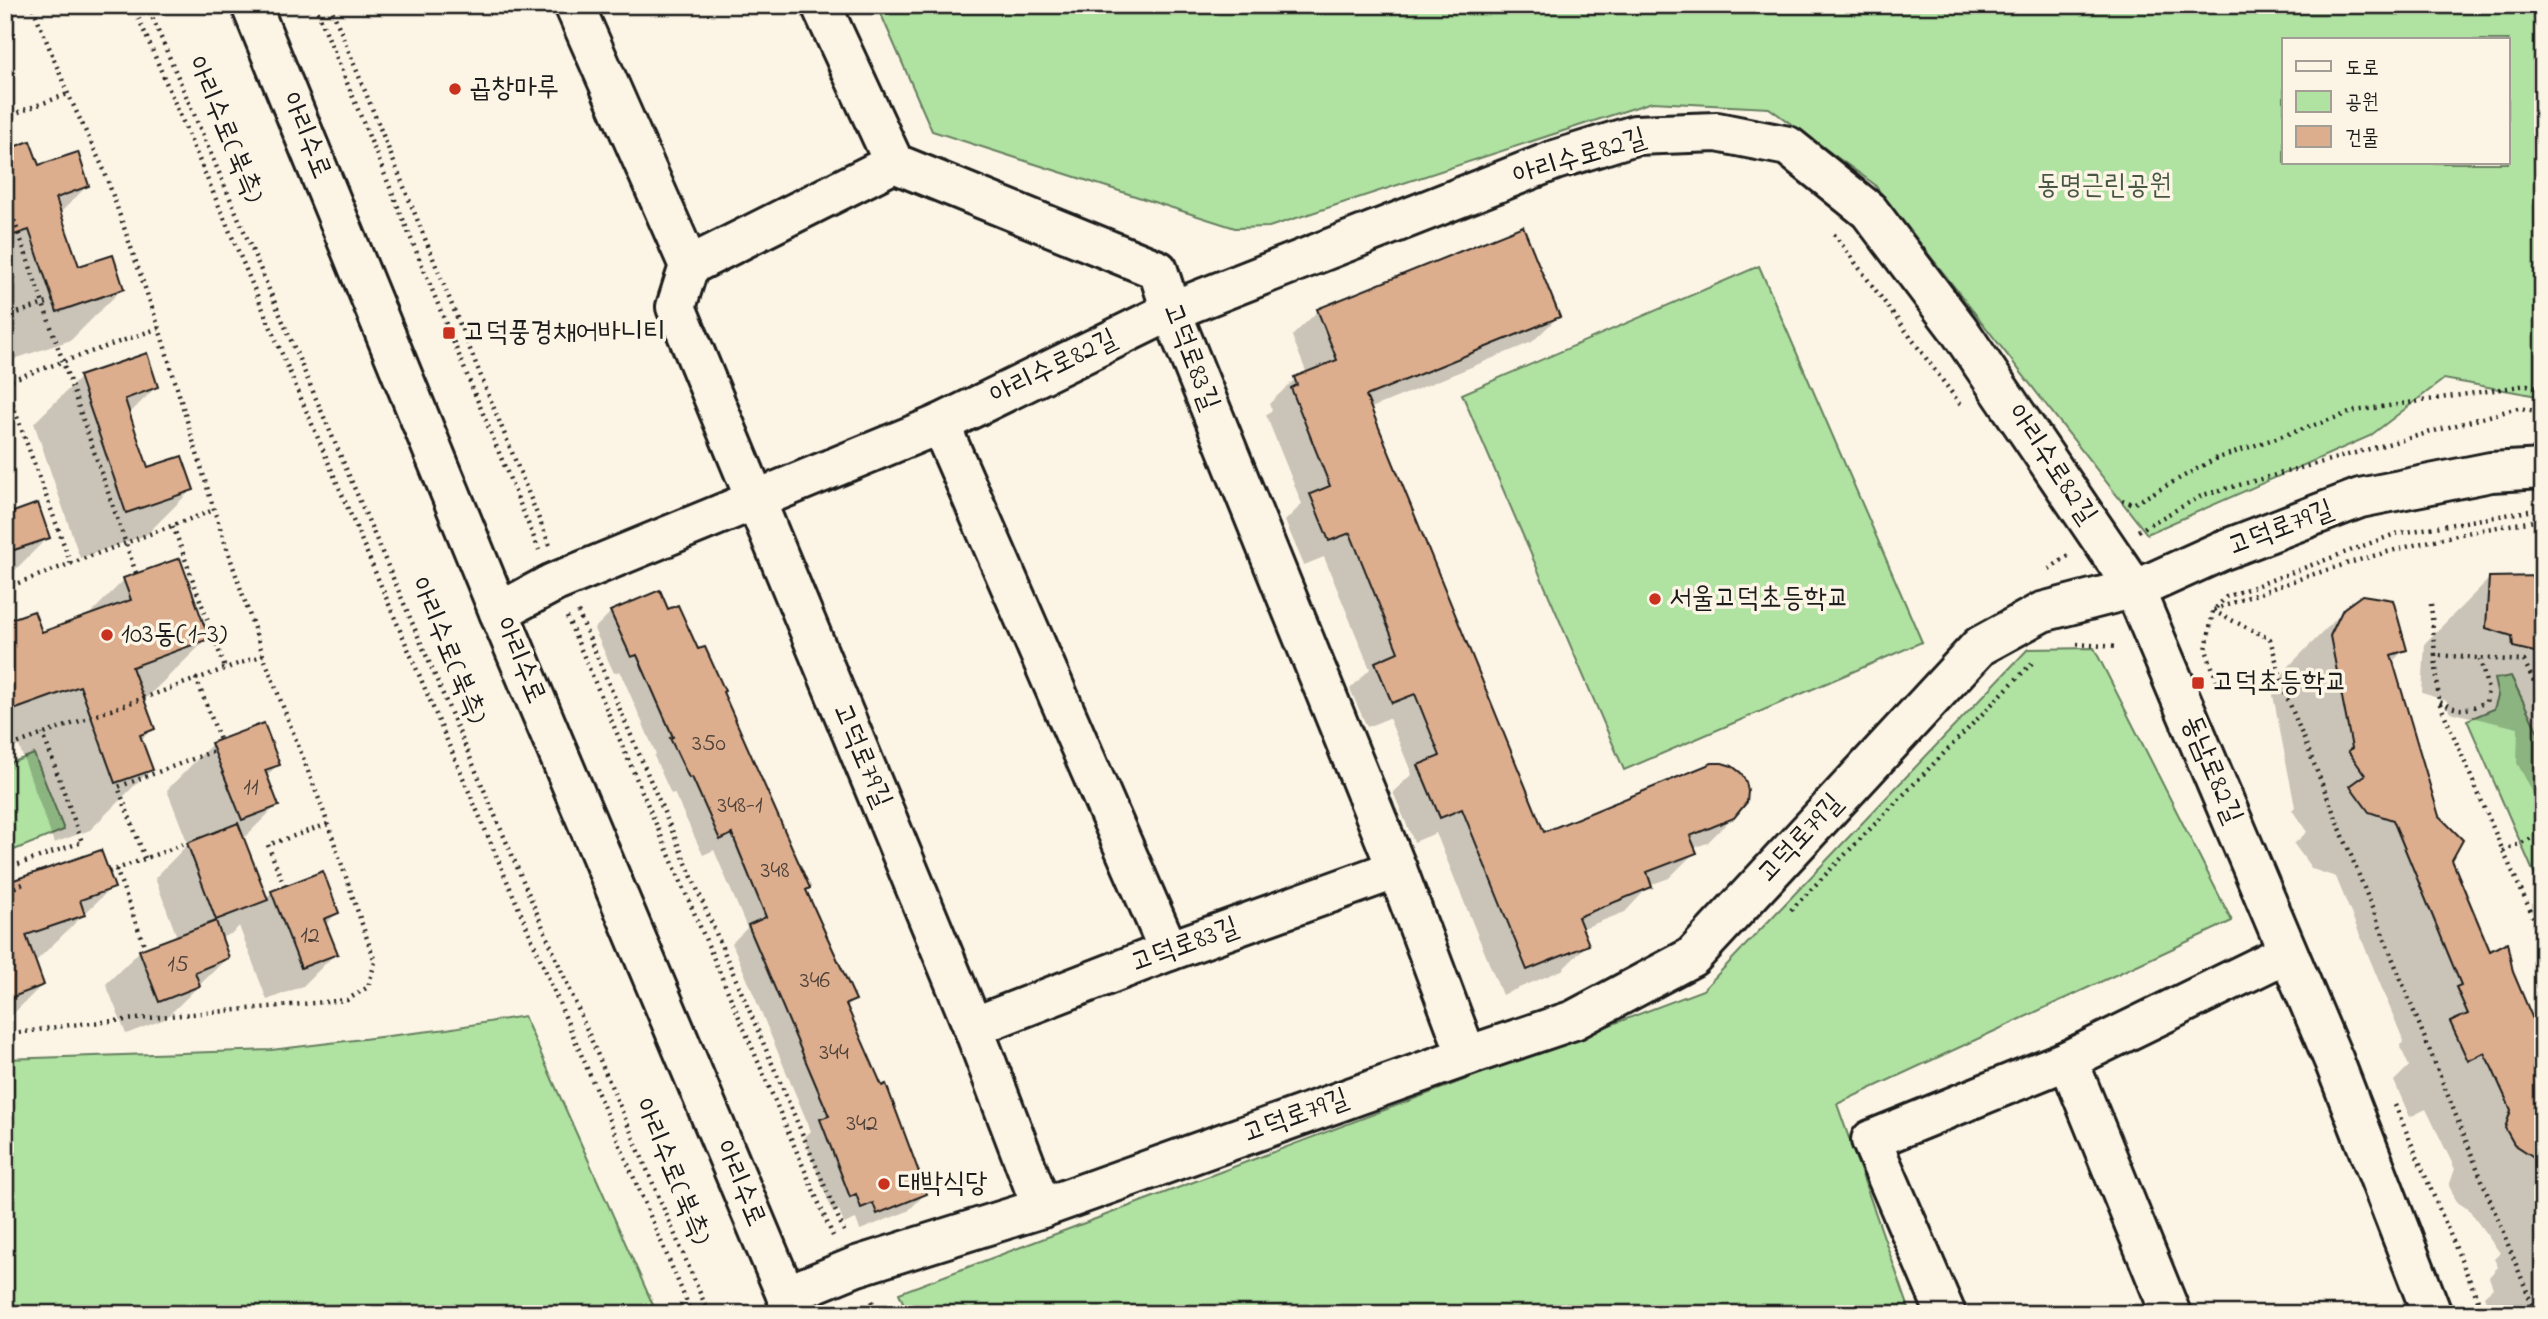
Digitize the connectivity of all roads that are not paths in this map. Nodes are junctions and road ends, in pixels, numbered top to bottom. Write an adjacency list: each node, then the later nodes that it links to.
1 (251, 5): 11 (street, 아리수로)
2 (574, 5): 5 (street)
3 (821, 5): 4 (street)
4 (894, 163): 5 (street); 6 (street, 고덕로83길)
5 (689, 266): 9 (street)
6 (1171, 312): 7 (street, 아리수로82길); 10 (street, 아리수로82길); 12 (street, 고덕로83길)
7 (940, 424): 9 (street, 아리수로82길); 13 (street)
8 (2543, 469): 10 (street, 고덕로79길)
9 (755, 501): 11 (street, 아리수로82길); 15 (street, 고덕로79길)
10 (2134, 588): 14 (street, 동남로82길); 16 (street, 고덕로79길)
11 (499, 612): 19 (street, 아리수로)
12 (1397, 869): 13 (street, 고덕로83길); 16 (street, 고덕로83길)
13 (1169, 951): 15 (street, 고덕로83길)
14 (2287, 953): 17 (street); 22 (street, 동남로82길)
15 (973, 1027): 18 (street, 고덕로79길)
16 (1466, 1056): 18 (street, 고덕로79길)
17 (2068, 1060): 20 (street); 21 (street)
18 (1042, 1208): 19 (street, 고덕로79길)
19 (790, 1304)
20 (1946, 1314)
21 (2171, 1314)
22 (2432, 1314)

